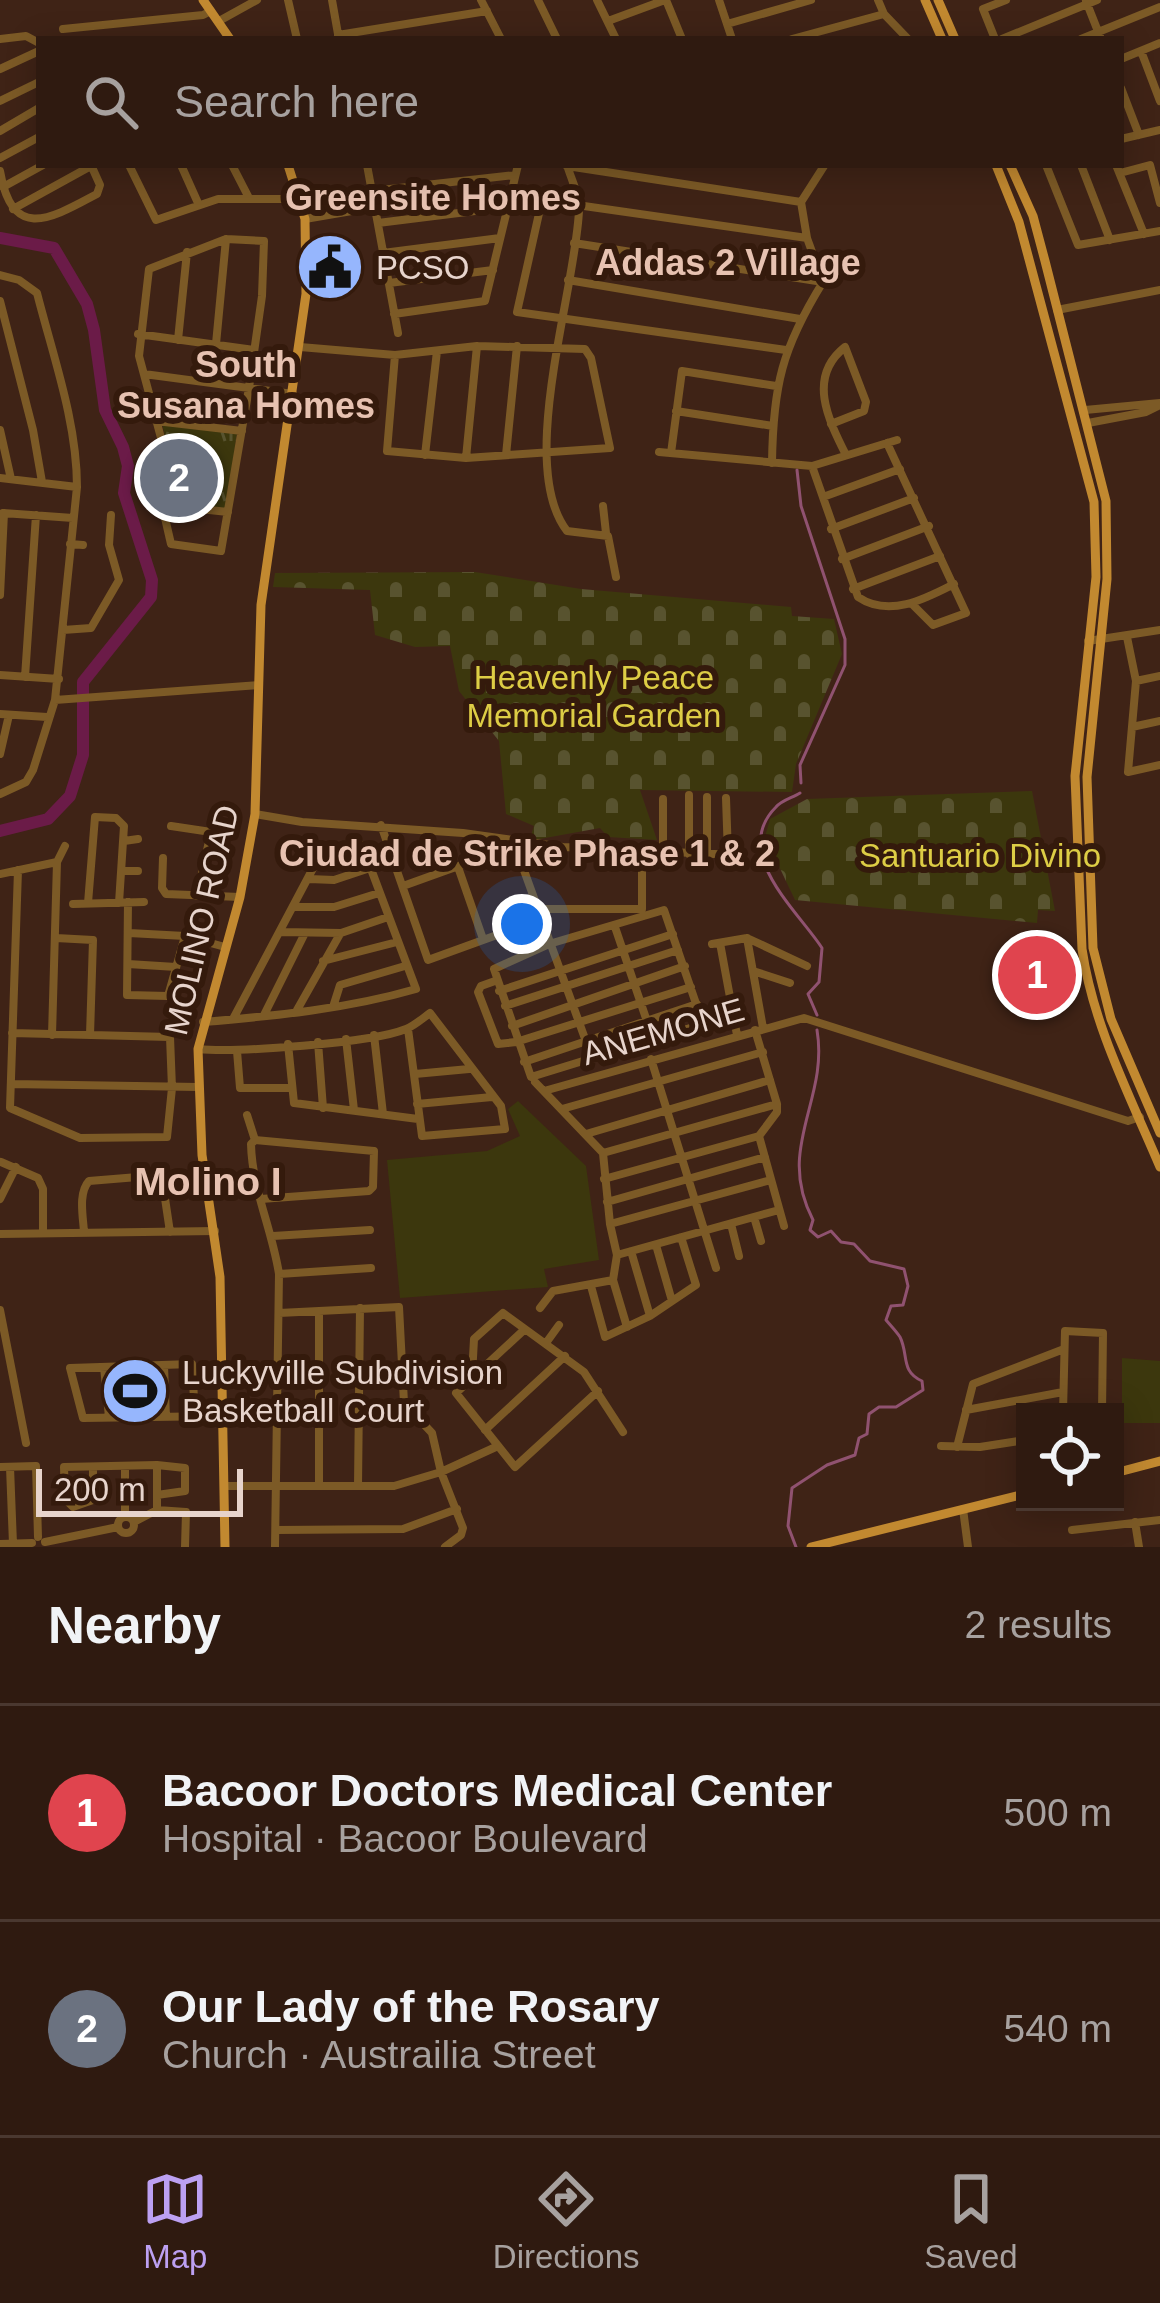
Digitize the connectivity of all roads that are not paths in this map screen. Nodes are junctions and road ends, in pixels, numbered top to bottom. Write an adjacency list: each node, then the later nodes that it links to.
1 (203, 0): 17 (main road)
2 (288, 0): 25 (street)
3 (332, 0): 26 (street)
4 (481, 0): 18 (street)
5 (538, 0): 29 (street)
6 (597, 0): 21 (street)
7 (666, 0): 21 (street); 31 (street)
8 (719, 0): 22 (street)
9 (811, 0): 22 (street)
10 (878, 0): 19 (street)
11 (925, 0): 35 (main road)
12 (938, 0): 36 (main road)
13 (1006, 0): 37 (street)
14 (252, 1): 20 (street)
15 (1090, 1): 38 (street); 39 (street)
16 (1160, 8): 39 (street)
17 (211, 11): 20 (main road); 23 (street)
18 (487, 11): 27 (street); 28 (street)
19 (884, 14): 33 (street); 34 (street)
20 (219, 21): 24 (main road)
21 (608, 21): 30 (street)
22 (727, 24): 32 (street)
23 (63, 29)
24 (228, 36)
25 (296, 36)
26 (339, 36)
27 (345, 36)
28 (500, 36)
29 (556, 36)
30 (615, 36)
31 (681, 36)
32 (730, 36)
33 (804, 36)
34 (905, 36)
35 (941, 36)
36 (954, 36)
37 (997, 36)
38 (1006, 36)
39 (1100, 36)
40 (0, 39): 41 (street)
41 (36, 44)
42 (1160, 44): 44 (street)
43 (36, 49): 46 (street)
44 (1141, 51): 45 (street); 50 (street)
45 (1124, 58)
46 (0, 69)
47 (36, 83): 49 (street)
48 (1124, 96): 54 (street)
49 (0, 101)
50 (1160, 101)
51 (36, 110): 53 (street)
52 (1160, 130): 54 (street)
53 (0, 131)
54 (1139, 135): 55 (street)
55 (1124, 138)
56 (36, 139): 57 (street)
57 (0, 158)
58 (38, 168): 76 (street)
59 (86, 168): 86 (street)
60 (92, 168): 86 (street)
61 (130, 168): 81 (street)
62 (182, 168): 81 (street)
63 (234, 168): 78 (street)
64 (289, 168): 79 (main road, MOLINO ROAD)
65 (369, 168): 77 (street)
66 (568, 168): 83 (street)
67 (586, 168): 80 (street)
68 (824, 168): 80 (street)
69 (997, 168): 173 (main road)
70 (1011, 168): 105 (main road)
71 (1047, 168): 94 (street)
72 (1083, 168): 94 (street)
73 (1118, 169): 82 (street); 90 (street)
74 (516, 170): 77 (street); 85 (street)
75 (0, 171): 76 (street)
76 (3, 187): 86 (street)
77 (372, 191): 84 (street)
78 (248, 197): 79 (street); 81 (street)
79 (298, 199): 87 (main road, MOLINO ROAD)
80 (801, 202): 92 (street)
81 (198, 203)
82 (1160, 203)
83 (580, 205): 92 (street); 95 (street); 107 (street)
84 (375, 207): 87 (street); 88 (street)
85 (508, 207): 88 (street); 91 (street)
86 (14, 208)
87 (304, 220): 116 (main road, MOLINO ROAD)
88 (378, 223): 97 (street)
89 (1160, 231): 90 (street)
90 (1144, 233): 94 (street)
91 (500, 238): 97 (street); 98 (street)
92 (807, 238): 101 (street)
93 (226, 239): 96 (street); 112 (street); 117 (street)
94 (1110, 240)
95 (574, 243): 100 (street); 101 (street)
96 (187, 252): 110 (street); 111 (street)
97 (383, 253): 102 (street)
98 (493, 270): 102 (street); 106 (street)
99 (0, 275): 148 (street)
100 (568, 280): 107 (street); 108 (street)
101 (823, 281): 108 (street)
102 (389, 283): 106 (street)
103 (1160, 290): 105 (street)
104 (0, 303): 147 (street)
105 (1058, 310): 127 (main road)
106 (394, 314): 109 (street)
107 (563, 318): 115 (street); 118 (street)
108 (800, 319): 118 (street)
109 (398, 333)
110 (138, 334): 111 (street); 121 (street)
111 (178, 340): 112 (street)
112 (216, 344): 117 (street)
113 (477, 346): 114 (street); 119 (street); 141 (street)
114 (517, 346): 115 (street); 139 (street)
115 (559, 346): 137 (street); 137 (street)
116 (300, 347): 120 (street); 124 (main road, MOLINO ROAD)
117 (254, 350): 123 (street)
118 (786, 350): 122 (street)
119 (437, 351): 120 (street); 138 (street)
120 (395, 356): 138 (street)
121 (144, 374): 123 (street); 129 (street)
122 (777, 386): 128 (street); 132 (street)
123 (249, 388): 124 (street); 134 (street)
124 (293, 394): 179 (main road, MOLINO ROAD)
125 (1160, 404): 126 (street)
126 (1132, 409): 127 (street); 130 (street)
127 (1084, 410): 130 (main road)
128 (676, 411): 132 (street); 136 (street)
129 (156, 421): 134 (street); 151 (street)
130 (1088, 423): 173 (main road)
131 (831, 424): 131 (street); 140 (street)
132 (773, 426): 142 (street)
133 (0, 430): 146 (street)
134 (242, 430): 153 (street)
135 (659, 452): 136 (street)
136 (671, 453): 142 (street)
137 (545, 454): 139 (street); 160 (street)
138 (425, 455): 141 (street)
139 (506, 455): 141 (street)
140 (845, 455): 143 (street); 144 (street)
141 (466, 458)
142 (772, 463): 143 (street)
143 (812, 466): 149 (street)
144 (900, 469): 149 (street); 150 (street)
145 (0, 478): 146 (street)
146 (11, 478): 147 (street)
147 (42, 482): 148 (street)
148 (77, 488): 157 (street)
149 (822, 497): 159 (street)
150 (914, 498): 158 (street); 159 (street)
151 (162, 505): 153 (street); 153 (street)
152 (603, 506): 160 (street)
153 (228, 512)
154 (2, 513): 156 (street); 168 (street)
155 (111, 514): 170 (street)
156 (36, 515): 157 (street); 176 (street)
157 (73, 518): 161 (street)
158 (928, 526): 163 (street); 164 (street)
159 (832, 529): 164 (street)
160 (606, 533): 165 (street)
161 (70, 544): 162 (street); 170 (street)
162 (83, 545)
163 (940, 556): 166 (street); 167 (street)
164 (842, 559): 167 (street)
165 (616, 577)
166 (954, 584): 169 (street); 169 (street)
167 (853, 589): 169 (street)
168 (0, 595)
169 (913, 605)
170 (63, 630): 177 (street)
171 (1160, 630): 172 (street)
172 (1127, 638): 173 (street); 178 (street)
173 (1094, 641): 302 (main road); 305 (main road)
174 (0, 675): 176 (street)
175 (1160, 676): 178 (street)
176 (25, 677): 177 (street)
177 (59, 679): 180 (street)
178 (1136, 681): 184 (street)
179 (259, 685): 180 (street); 192 (main road, MOLINO ROAD)
180 (55, 700): 182 (street)
181 (4, 714): 182 (street); 185 (street)
182 (47, 717): 187 (street)
183 (1160, 721): 184 (street)
184 (1132, 727): 186 (street)
185 (0, 754)
186 (1160, 765)
187 (0, 794)
188 (689, 795): 201 (street)
189 (707, 797): 202 (street)
190 (726, 798): 202 (street)
191 (663, 799): 200 (street)
192 (255, 814): 193 (street); 215 (main road, MOLINO ROAD)
193 (381, 825): 197 (street); 212 (street)
194 (171, 826): 214 (street)
195 (138, 839): 196 (street)
196 (124, 841): 208 (street); 217 (street)
197 (513, 843): 199 (street); 205 (street); 221 (street)
198 (64, 846): 204 (street)
199 (642, 850): 200 (street); 221 (street)
200 (663, 853): 201 (street)
201 (689, 854): 202 (street)
202 (707, 854)
203 (163, 858): 214 (street)
204 (57, 862): 207 (street); 230 (street)
205 (458, 867): 212 (street); 232 (street)
206 (370, 868): 211 (street); 211 (street); 213 (street)
207 (18, 870): 210 (street); 253 (street)
208 (122, 871): 209 (street); 218 (street)
209 (138, 871)
210 (0, 874)
211 (309, 879): 220 (street)
212 (402, 886): 232 (street)
213 (379, 893): 220 (street); 222 (street)
214 (197, 896): 215 (street)
215 (240, 897): 235 (main road, MOLINO ROAD)
216 (144, 902): 218 (street)
217 (88, 903): 218 (street); 219 (street)
218 (123, 903): 225 (street)
219 (73, 904)
220 (294, 907): 224 (street)
221 (539, 914): 232 (street); 234 (street)
222 (388, 917): 227 (street); 233 (street)
223 (615, 927): 228 (street); 234 (street); 236 (street)
224 (281, 932): 226 (street); 261 (street)
225 (129, 933): 229 (street); 239 (street)
226 (305, 933): 227 (street); 260 (street)
227 (341, 933): 238 (street)
228 (674, 934): 236 (street); 237 (street)
229 (185, 936): 235 (street); 243 (street)
230 (56, 938): 269 (street); 270 (street)
231 (747, 938): 242 (street); 246 (street); 272 (street)
232 (483, 939)
233 (397, 942): 238 (street); 240 (street)
234 (549, 944): 245 (street); 249 (street)
235 (225, 947): 264 (main road, MOLINO ROAD)
236 (622, 949): 244 (street); 245 (street)
237 (678, 950): 241 (street); 244 (street)
238 (323, 961): 259 (street)
239 (128, 964): 243 (street); 243 (street)
240 (405, 966): 258 (street); 258 (street)
241 (685, 966): 248 (street); 252 (street)
242 (807, 966)
243 (176, 967)
244 (628, 967): 248 (street); 250 (street)
245 (559, 969): 249 (street); 250 (street)
246 (752, 970): 247 (street); 267 (street)
247 (790, 983)
248 (634, 984): 254 (street); 255 (street)
249 (497, 986): 257 (street); 277 (street)
250 (566, 986): 255 (street); 257 (street)
251 (0, 987): 253 (street)
252 (691, 987): 254 (street); 256 (street)
253 (13, 988): 268 (street)
254 (641, 1003): 262 (street); 263 (street)
255 (572, 1004): 262 (street); 265 (street)
256 (697, 1004): 263 (street); 274 (street)
257 (505, 1006): 265 (street)
258 (332, 1007): 259 (street)
259 (296, 1012): 260 (street)
260 (264, 1015): 261 (street)
261 (233, 1019): 264 (street)
262 (578, 1021): 275 (street); 277 (street)
263 (647, 1021): 274 (street); 275 (street)
264 (203, 1022): 279 (main road, MOLINO ROAD)
265 (512, 1026): 277 (street)
266 (408, 1029): 271 (street); 285 (street); 286 (street)
267 (759, 1029): 272 (street, ANEMONE); 281 (street); 305 (street, ANEMONE)
268 (12, 1034): 269 (street); 290 (street)
269 (52, 1035): 270 (street)
270 (90, 1035): 292 (street)
271 (374, 1035): 273 (street); 303 (street)
272 (737, 1035): 283 (street, ANEMONE)
273 (346, 1039): 276 (street); 301 (street)
274 (653, 1039): 282 (street)
275 (586, 1041): 282 (street); 284 (street)
276 (318, 1042): 278 (street); 298 (street)
277 (516, 1042): 284 (street)
278 (288, 1044): 280 (street); 293 (street)
279 (198, 1049): 280 (street); 291 (main road, MOLINO ROAD)
280 (236, 1051): 293 (street)
281 (763, 1052): 287 (street); 289 (street)
282 (592, 1058): 284 (street)
283 (651, 1059): 289 (street); 294 (street, ANEMONE)
284 (524, 1062)
285 (471, 1068): 286 (street); 295 (street)
286 (415, 1074): 296 (street)
287 (770, 1080): 297 (street); 300 (street)
288 (535, 1082): 294 (street)
289 (658, 1082): 299 (street); 300 (street)
290 (11, 1084): 292 (street); 292 (street)
291 (198, 1087): 292 (street); 331 (main road, MOLINO ROAD)
292 (172, 1088)
293 (292, 1088): 298 (street)
294 (544, 1091): 299 (street)
295 (494, 1097): 296 (street); 306 (street)
296 (417, 1104): 306 (street)
297 (777, 1104): 307 (street); 310 (street)
298 (323, 1108): 301 (street)
299 (562, 1109): 309 (street)
300 (666, 1110): 307 (street); 309 (street)
301 (354, 1111): 303 (street)
302 (1151, 1113): 305 (street); 308 (main road)
303 (383, 1114): 306 (street)
304 (247, 1115): 311 (street)
305 (1139, 1118): 317 (main road)
306 (418, 1119)
307 (674, 1133): 312 (street); 313 (street)
308 (1160, 1133)
309 (586, 1134): 312 (street)
310 (759, 1136): 313 (street); 314 (street)
311 (255, 1140): 322 (street); 322 (street)
312 (603, 1153): 318 (street)
313 (682, 1157): 318 (street); 319 (street)
314 (765, 1157): 319 (street); 320 (street)
315 (1, 1162): 316 (street)
316 (16, 1167): 321 (street); 335 (street)
317 (1160, 1167)
318 (604, 1179): 324 (street)
319 (688, 1179): 323 (street); 324 (street)
320 (771, 1180): 323 (street); 325 (street)
321 (0, 1199)
322 (261, 1199): 337 (street)
323 (694, 1201): 327 (street); 332 (street)
324 (607, 1202): 327 (street)
325 (779, 1210): 326 (street); 329 (street)
326 (754, 1217): 328 (street); 339 (street)
327 (610, 1224): 342 (street)
328 (730, 1224): 332 (street); 343 (street)
329 (784, 1226)
330 (370, 1230): 337 (street)
331 (214, 1231): 334 (street); 373 (main road, MOLINO ROAD)
332 (705, 1231): 338 (street); 345 (street)
333 (84, 1232): 334 (street); 334 (street); 335 (street)
334 (170, 1232)
335 (43, 1233): 336 (street)
336 (0, 1234)
337 (273, 1236): 346 (street)
338 (681, 1237): 340 (street); 349 (street)
339 (761, 1241)
340 (656, 1244): 341 (street); 349 (street)
341 (631, 1251): 342 (street); 355 (street)
342 (617, 1255): 347 (street)
343 (740, 1256)
344 (371, 1268): 346 (street)
345 (716, 1268)
346 (279, 1274): 354 (street)
347 (614, 1280): 348 (street); 357 (street)
348 (591, 1286): 351 (street); 357 (street)
349 (672, 1301): 355 (street)
350 (360, 1308): 353 (street); 367 (street); 370 (street)
351 (540, 1308)
352 (0, 1310): 379 (street)
353 (319, 1311): 354 (street); 392 (street)
354 (279, 1313): 391 (street)
355 (650, 1316): 357 (street)
356 (559, 1324): 359 (street)
357 (627, 1327)
358 (525, 1329): 359 (street); 364 (street); 364 (street)
359 (545, 1343): 361 (street)
360 (1064, 1349): 366 (street); 369 (street); 371 (street)
361 (565, 1356): 365 (street); 376 (street)
362 (104, 1366): 363 (street); 375 (street); 375 (street)
363 (164, 1366): 372 (street); 374 (street)
364 (472, 1378): 376 (street)
365 (598, 1391): 377 (street); 380 (street)
366 (1063, 1392): 368 (street); 371 (street)
367 (404, 1402): 370 (street); 389 (street)
368 (1063, 1403)
369 (1102, 1403)
370 (358, 1410): 393 (street)
371 (966, 1410): 382 (street)
372 (196, 1416): 373 (street); 374 (street)
373 (222, 1416): 390 (main road, MOLINO ROAD)
374 (166, 1417): 375 (street)
375 (109, 1418)
376 (485, 1430): 380 (street)
377 (622, 1432)
378 (1016, 1441): 382 (street)
379 (26, 1443)
380 (497, 1446): 389 (street)
381 (941, 1446): 382 (street)
382 (957, 1447)
383 (1160, 1461): 388 (main road)
384 (157, 1465): 385 (street); 394 (street); 394 (street)
385 (125, 1466): 387 (street); 399 (street)
386 (5, 1467): 406 (street); 409 (street)
387 (93, 1467): 387 (street)
388 (1124, 1470)
389 (440, 1472): 393 (street); 396 (street)
390 (224, 1486): 391 (street); 414 (main road, MOLINO ROAD)
391 (278, 1486): 392 (street); 403 (street)
392 (319, 1486): 393 (street)
393 (358, 1486)
394 (157, 1495): 398 (street)
395 (1016, 1496): 397 (main road)
396 (457, 1509): 403 (street); 416 (street)
397 (963, 1509): 417 (main road); 418 (street)
398 (158, 1510): 399 (street); 410 (street)
399 (129, 1520): 402 (street)
400 (1160, 1520): 401 (street)
401 (1135, 1522): 404 (street); 419 (street)
402 (123, 1530): 405 (street); 412 (street)
403 (276, 1530): 415 (street)
404 (1072, 1530)
405 (96, 1534): 407 (street); 411 (street)
406 (38, 1543): 407 (street); 409 (street)
407 (67, 1543)
408 (0, 1544): 409 (street)
409 (13, 1544)
410 (185, 1545): 413 (street)
411 (98, 1547)
412 (130, 1547)
413 (174, 1547)
414 (225, 1547)
415 (275, 1547)
416 (446, 1547)
417 (811, 1547)
418 (968, 1547)
419 (1139, 1547)

